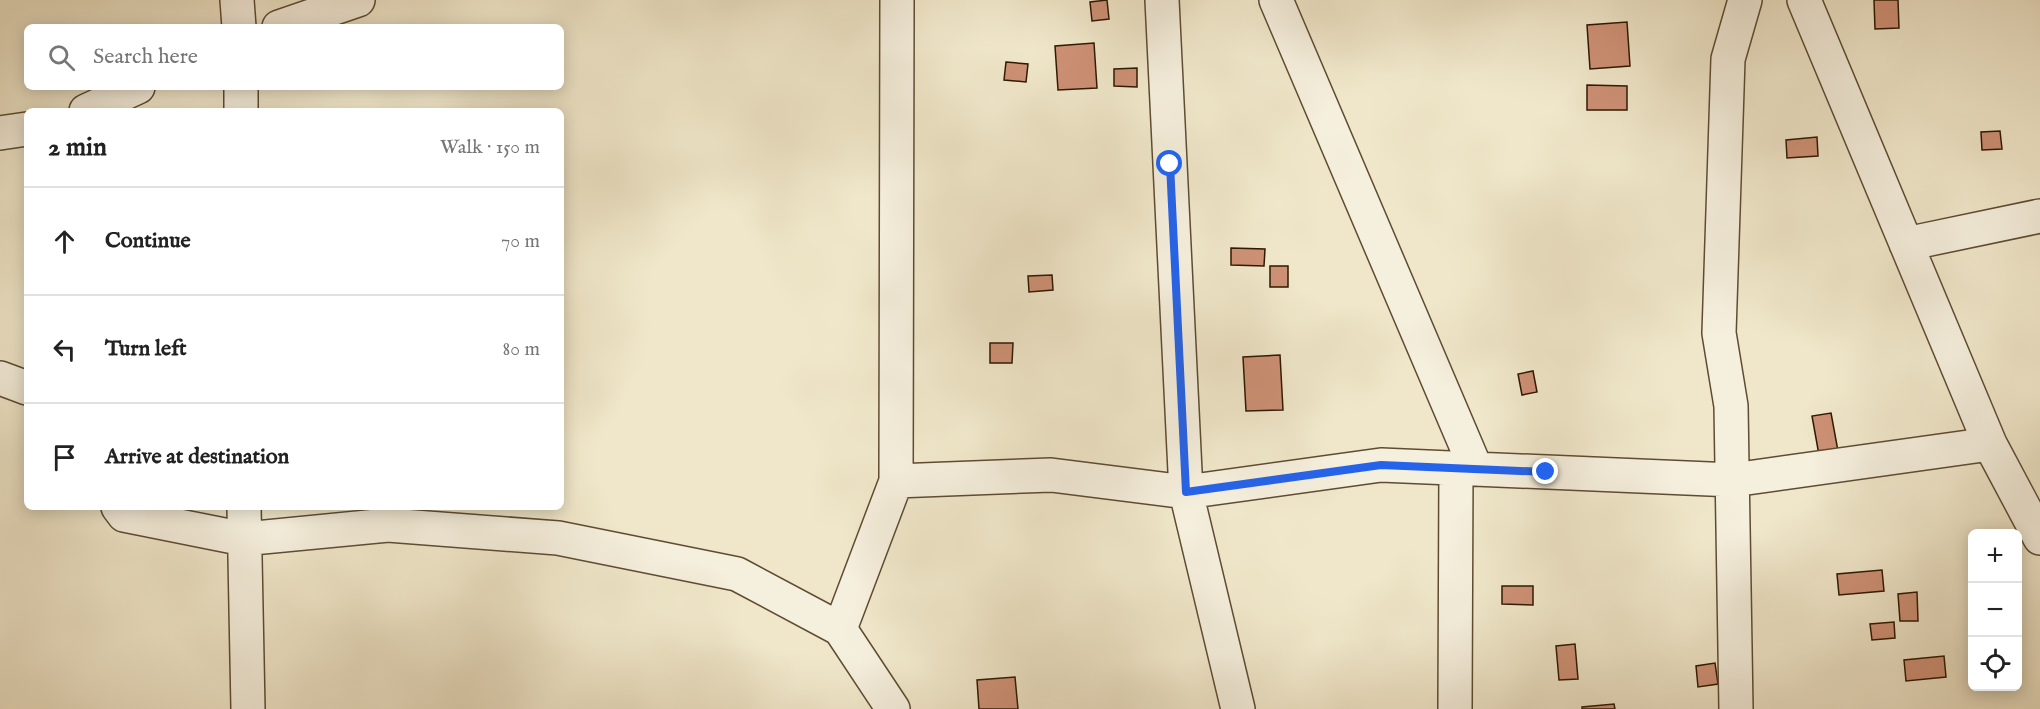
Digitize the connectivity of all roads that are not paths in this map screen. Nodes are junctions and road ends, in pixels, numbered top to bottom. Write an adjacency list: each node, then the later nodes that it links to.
1 (237, 0): 8 (street)
2 (358, 0): 9 (street)
3 (897, 0): 23 (street)
4 (1162, 0): 24 (street)
5 (1276, 0): 21 (street)
6 (1745, 0): 22 (street)
7 (1804, 0): 17 (street)
8 (239, 24)
9 (288, 24)
10 (132, 90): 12 (street)
11 (241, 90): 13 (street)
12 (92, 108)
13 (241, 108)
14 (24, 130): 15 (street)
15 (0, 134)
16 (2040, 216): 17 (street)
17 (1906, 244): 20 (street)
18 (0, 378): 19 (street)
19 (24, 387)
20 (1990, 444): 22 (street); 27 (street)
21 (1466, 469): 22 (street); 24 (street); 32 (street)
22 (1734, 480): 33 (street)
23 (896, 481): 24 (street); 28 (street)
24 (1186, 492): 31 (street)
25 (120, 510): 26 (street)
26 (244, 523): 28 (street); 29 (street)
27 (2040, 538)
28 (840, 629): 30 (street)
29 (248, 709)
30 (893, 709)
31 (1238, 709)
32 (1455, 709)
33 (1736, 709)

